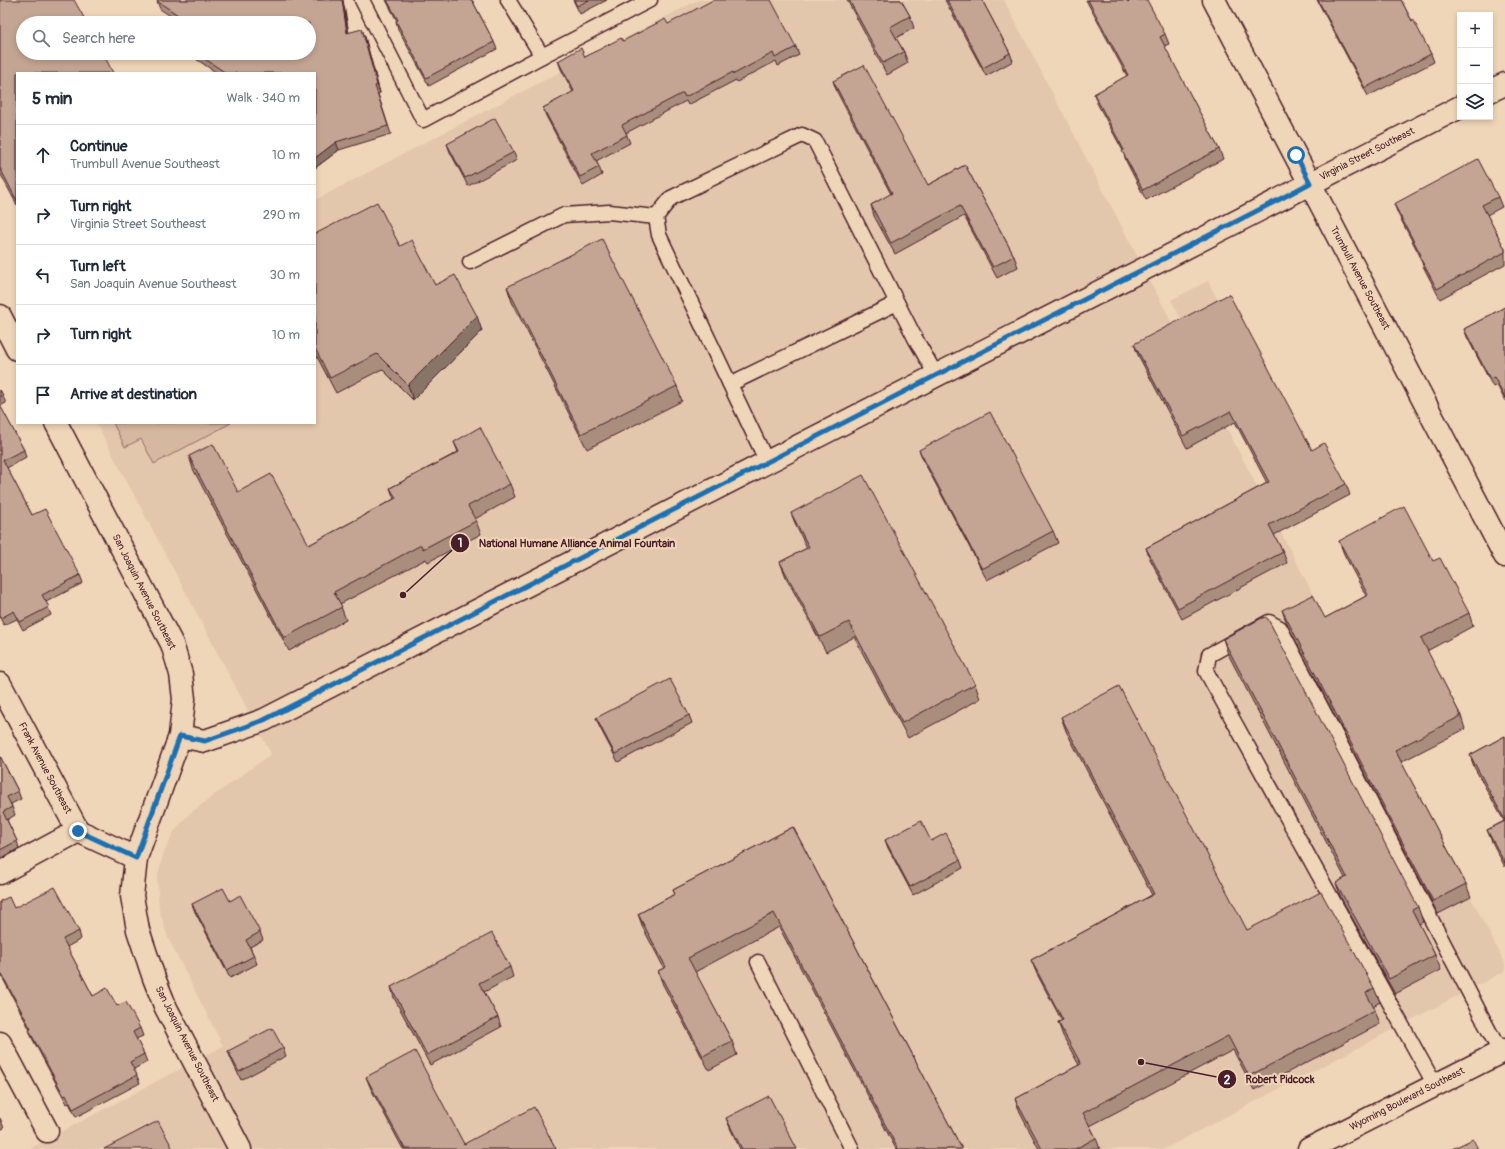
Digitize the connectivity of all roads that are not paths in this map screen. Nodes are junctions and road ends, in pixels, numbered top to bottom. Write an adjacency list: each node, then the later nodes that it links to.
1 (362, 0): 5 (lane)
2 (508, 0): 5 (lane)
3 (650, 0): 5 (lane)
4 (1214, 0): 9 (street, Trumbull Avenue Southeast)
5 (542, 56)
6 (1505, 84): 7 (street)
7 (1493, 90)
8 (1457, 109): 9 (street, Virginia Street Southeast)
9 (1310, 183): 15 (street, Virginia Street Southeast); 19 (street, Trumbull Avenue Southeast)
10 (656, 217): 11 (lane); 12 (lane); 16 (lane)
11 (470, 262)
12 (897, 303): 15 (lane); 16 (lane)
13 (0, 316): 14 (street)
14 (16, 347)
15 (936, 375): 18 (street, Virginia Street Southeast)
16 (730, 384): 18 (lane)
17 (57, 424): 21 (street, San Joaquin Avenue Southeast)
18 (767, 462): 21 (street, Virginia Street Southeast)
19 (1505, 556)
20 (0, 684): 22 (street, Frank Avenue Southeast)
21 (180, 736): 23 (street, San Joaquin Avenue Southeast)
22 (78, 831): 23 (street); 24 (street)
23 (136, 858): 30 (street, San Joaquin Avenue Southeast)
24 (0, 873)
25 (758, 962): 31 (lane)
26 (0, 1043): 29 (street)
27 (1503, 1051): 28 (street, Wyoming Boulevard Southeast); 28 (lane)
28 (1435, 1085): 32 (street, Wyoming Boulevard Southeast)
29 (46, 1131)
30 (240, 1149)
31 (852, 1149)
32 (1309, 1149)

